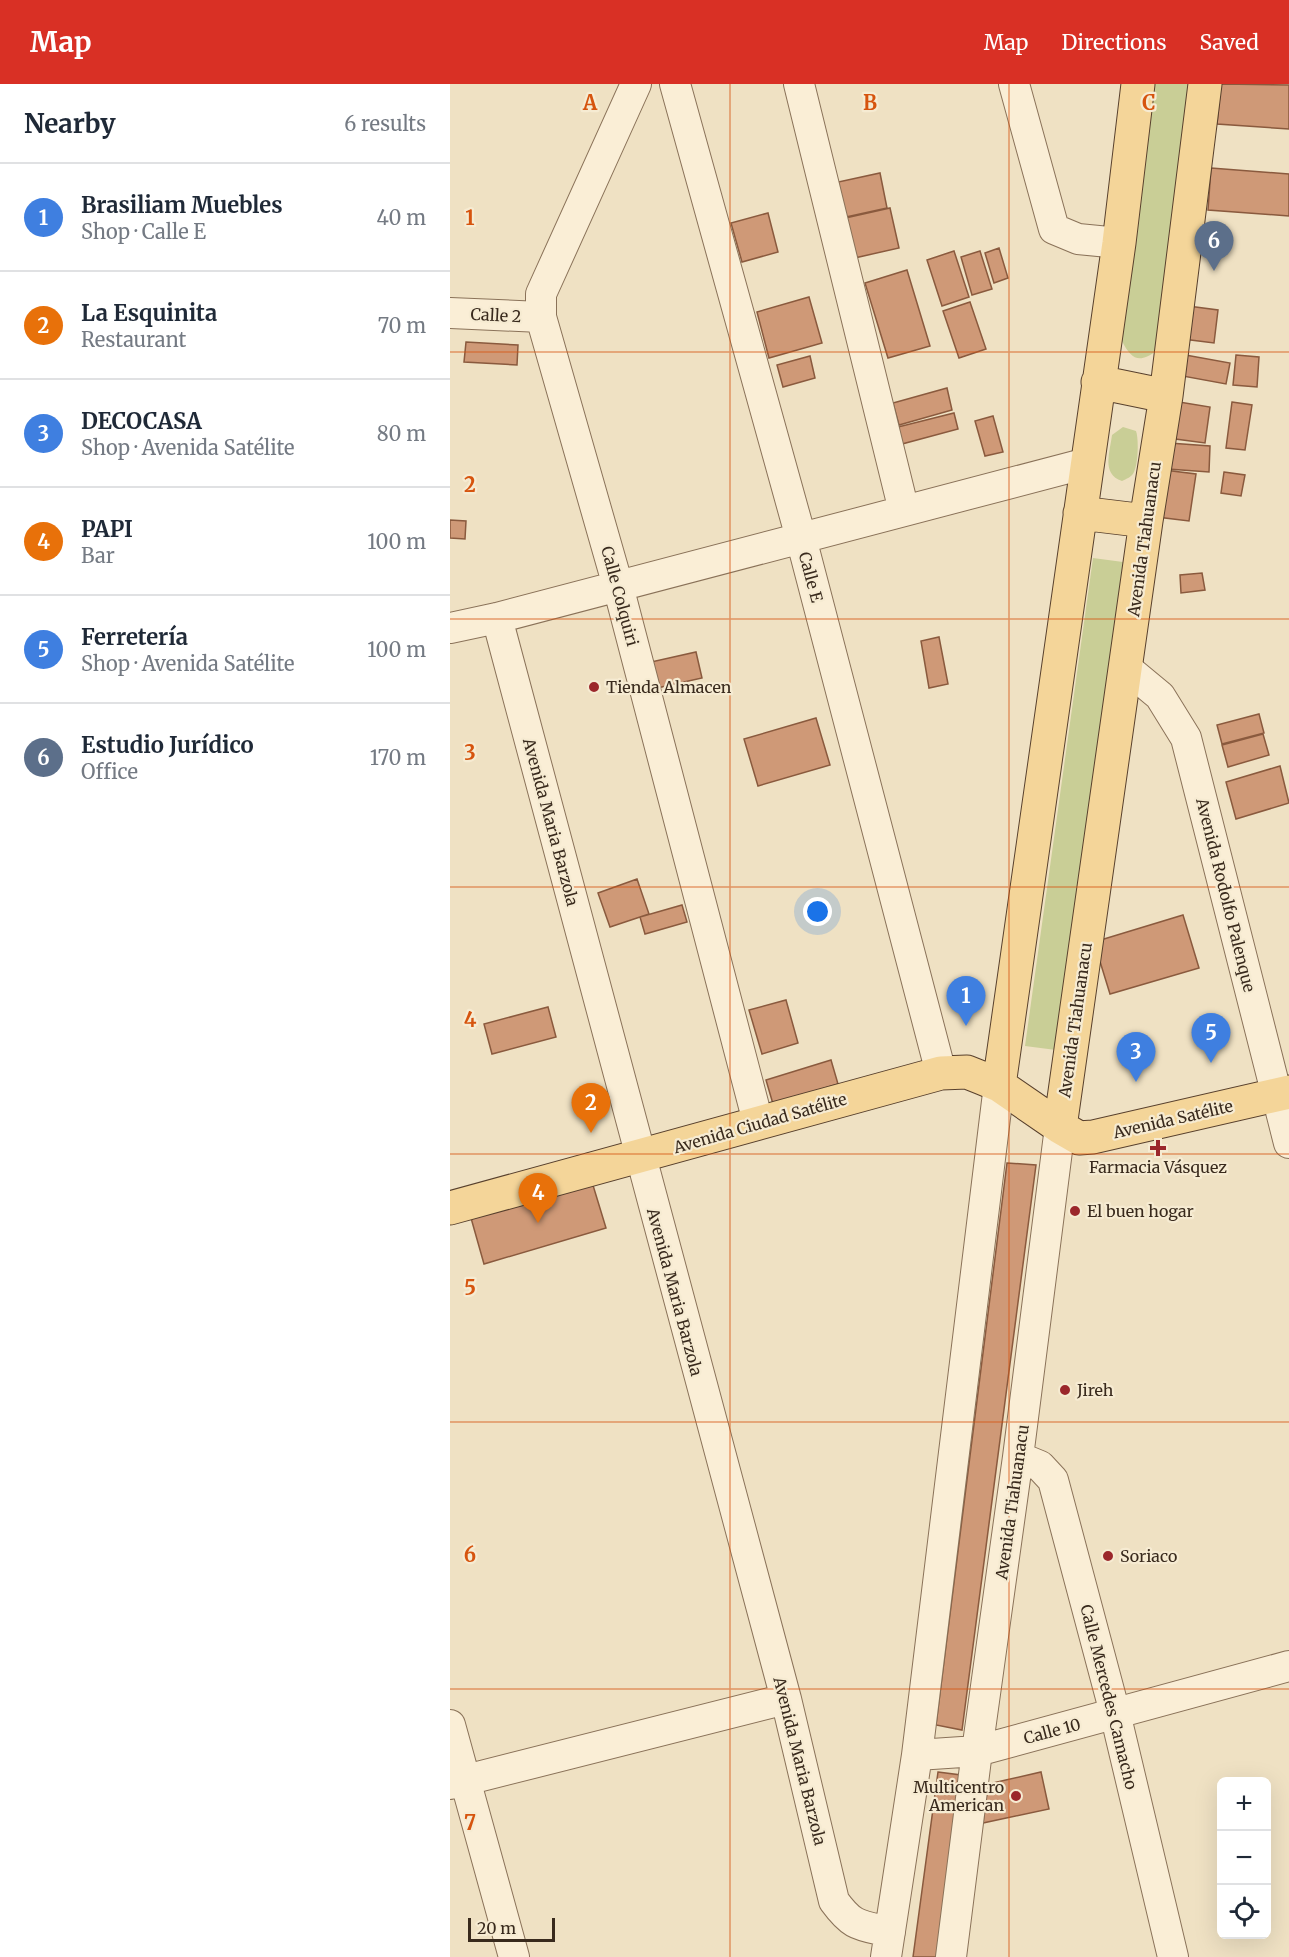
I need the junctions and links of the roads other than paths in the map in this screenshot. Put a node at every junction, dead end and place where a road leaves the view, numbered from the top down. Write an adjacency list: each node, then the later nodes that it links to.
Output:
1 (636, 84): 9 (street, Calle Colquiri)
2 (675, 84): 16 (street, Calle E)
3 (799, 84): 13 (street)
4 (1014, 84): 7 (street)
5 (1138, 84): 7 (main road)
6 (1205, 84): 11 (main road, Avenida Tiahuanacu)
7 (1119, 243): 10 (main road)
8 (450, 313): 9 (street, Calle 2)
9 (541, 317): 17 (street, Calle Colquiri)
10 (1098, 382): 11 (main road); 12 (main road)
11 (1166, 396): 15 (main road, Avenida Tiahuanacu)
12 (1087, 463): 13 (street); 14 (main road)
13 (904, 511): 16 (street)
14 (1080, 513): 15 (main road); 22 (main road)
15 (1146, 521): 20 (main road, Avenida Tiahuanacu)
16 (801, 538): 17 (street); 21 (street, Calle E)
17 (618, 586): 18 (street); 24 (street, Calle Colquiri)
18 (496, 618): 19 (street); 27 (street, Avenida Maria Barzola)
19 (450, 628)
20 (1125, 667): 23 (street, Avenida Rodolfo Palenque); 25 (main road, Avenida Tiahuanacu)
21 (941, 1073): 22 (main road, Avenida Ciudad Satélite); 24 (main road, Avenida Ciudad Satélite)
22 (999, 1085): 25 (main road, Avenida Ciudad Satélite); 35 (street)
23 (1282, 1093): 25 (main road, Avenida Satélite); 26 (street, Avenida Rodolfo Palenque)
24 (758, 1122): 27 (main road, Avenida Ciudad Satélite)
25 (1060, 1127): 29 (street, Avenida Tiahuanacu)
26 (1289, 1143)
27 (639, 1157): 28 (main road, Avenida Ciudad Satélite); 31 (street, Avenida Maria Barzola)
28 (450, 1208)
29 (1018, 1457): 32 (street, Calle Mercedes Camacho); 34 (street, Avenida Tiahuanacu)
30 (1289, 1666): 32 (street, Calle 10)
31 (786, 1700): 36 (street); 37 (street, Avenida Maria Barzola)
32 (1115, 1713): 34 (street, Calle 10); 40 (street, Calle Mercedes Camacho)
33 (450, 1725): 36 (street)
34 (977, 1751): 35 (street, Calle 10); 39 (street, Avenida Tiahuanacu)
35 (917, 1755): 37 (street)
36 (457, 1782): 38 (street)
37 (888, 1944)
38 (514, 1957)
39 (951, 1957)
40 (1173, 1957)

